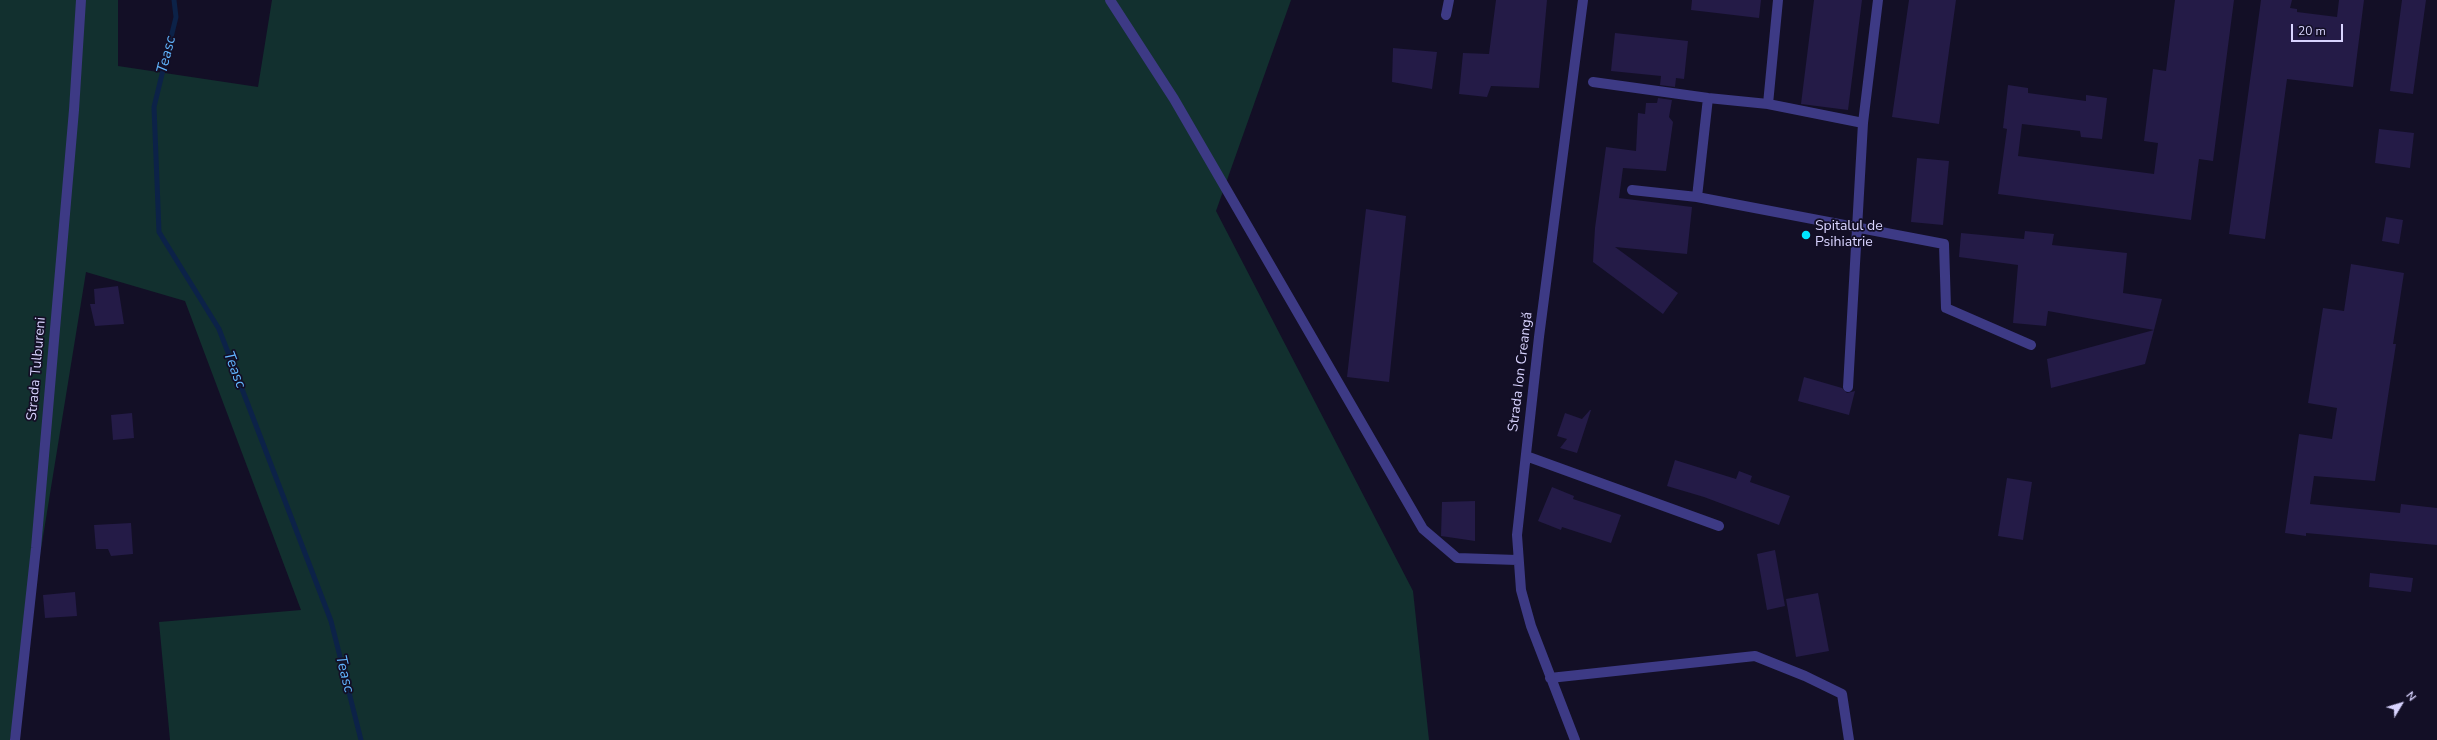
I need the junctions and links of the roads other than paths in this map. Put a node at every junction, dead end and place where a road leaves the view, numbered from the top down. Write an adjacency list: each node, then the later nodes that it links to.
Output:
1 (81, 0): 21 (street, Strada Tulbureni)
2 (1110, 0): 19 (street)
3 (1449, 0): 7 (street)
4 (1583, 0): 17 (street, Strada Ion Creangă)
5 (1778, 0): 10 (street)
6 (1878, 0): 11 (street)
7 (1446, 15)
8 (1593, 82): 9 (street)
9 (1708, 98): 10 (street); 13 (street)
10 (1768, 104): 11 (street)
11 (1863, 123): 14 (street)
12 (1632, 190): 13 (street)
13 (1697, 197): 14 (street)
14 (1858, 226): 15 (street); 16 (street)
15 (2031, 345)
16 (1848, 387)
17 (1526, 456): 18 (street); 19 (street, Strada Ion Creangă)
18 (1719, 526)
19 (1517, 560): 20 (street, Strada Ion Creangă)
20 (1550, 678): 22 (street, Strada Ion Creangă); 23 (street)
21 (15, 740)
22 (1575, 740)
23 (1849, 740)

